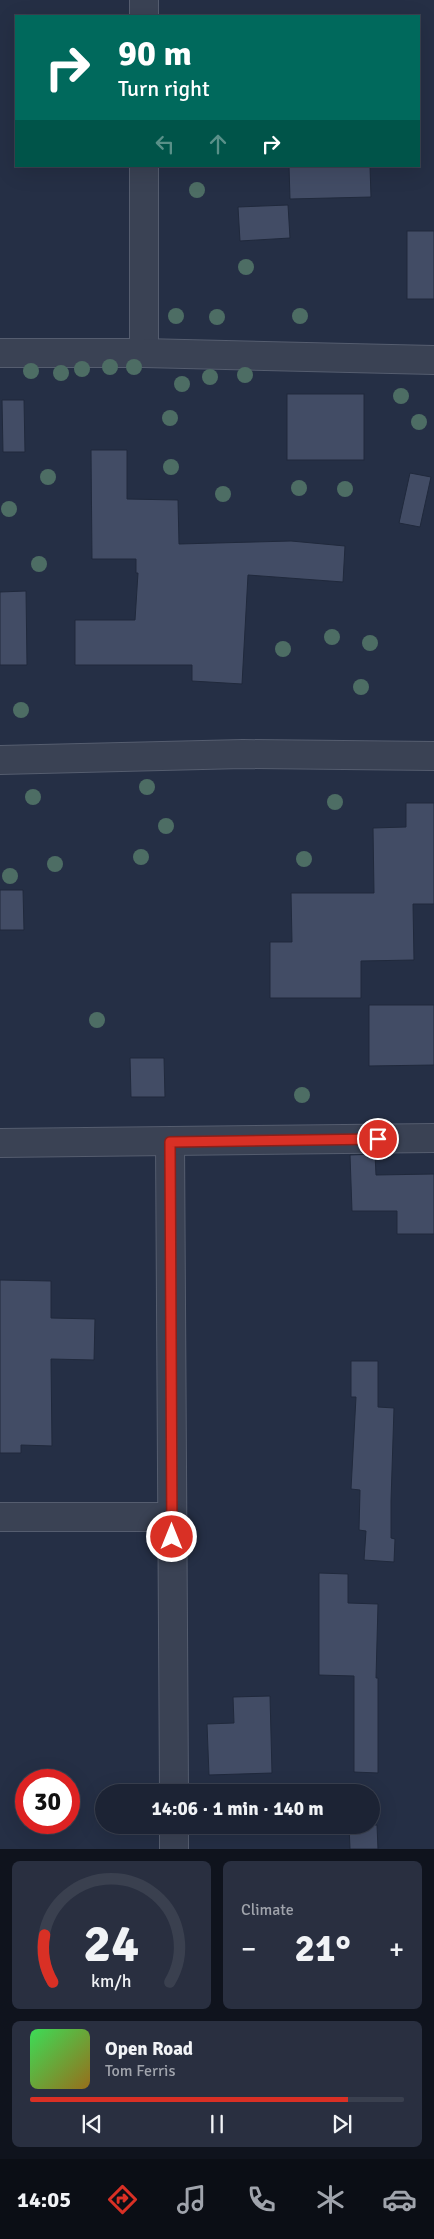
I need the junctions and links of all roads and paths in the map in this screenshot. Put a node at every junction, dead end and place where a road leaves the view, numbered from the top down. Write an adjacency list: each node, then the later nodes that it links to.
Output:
1 (144, 0): 2 (street)
2 (144, 15)
3 (144, 167): 4 (street)
4 (144, 352): 5 (street); 6 (street)
5 (0, 353)
6 (434, 360)
7 (434, 756): 8 (street)
8 (0, 760)
9 (434, 1138): 11 (street)
10 (0, 1142): 11 (street)
11 (170, 1142): 13 (street)
12 (0, 1517): 13 (street)
13 (172, 1517): 14 (street)
14 (174, 1784)
15 (174, 1834): 16 (street)
16 (174, 1849)

